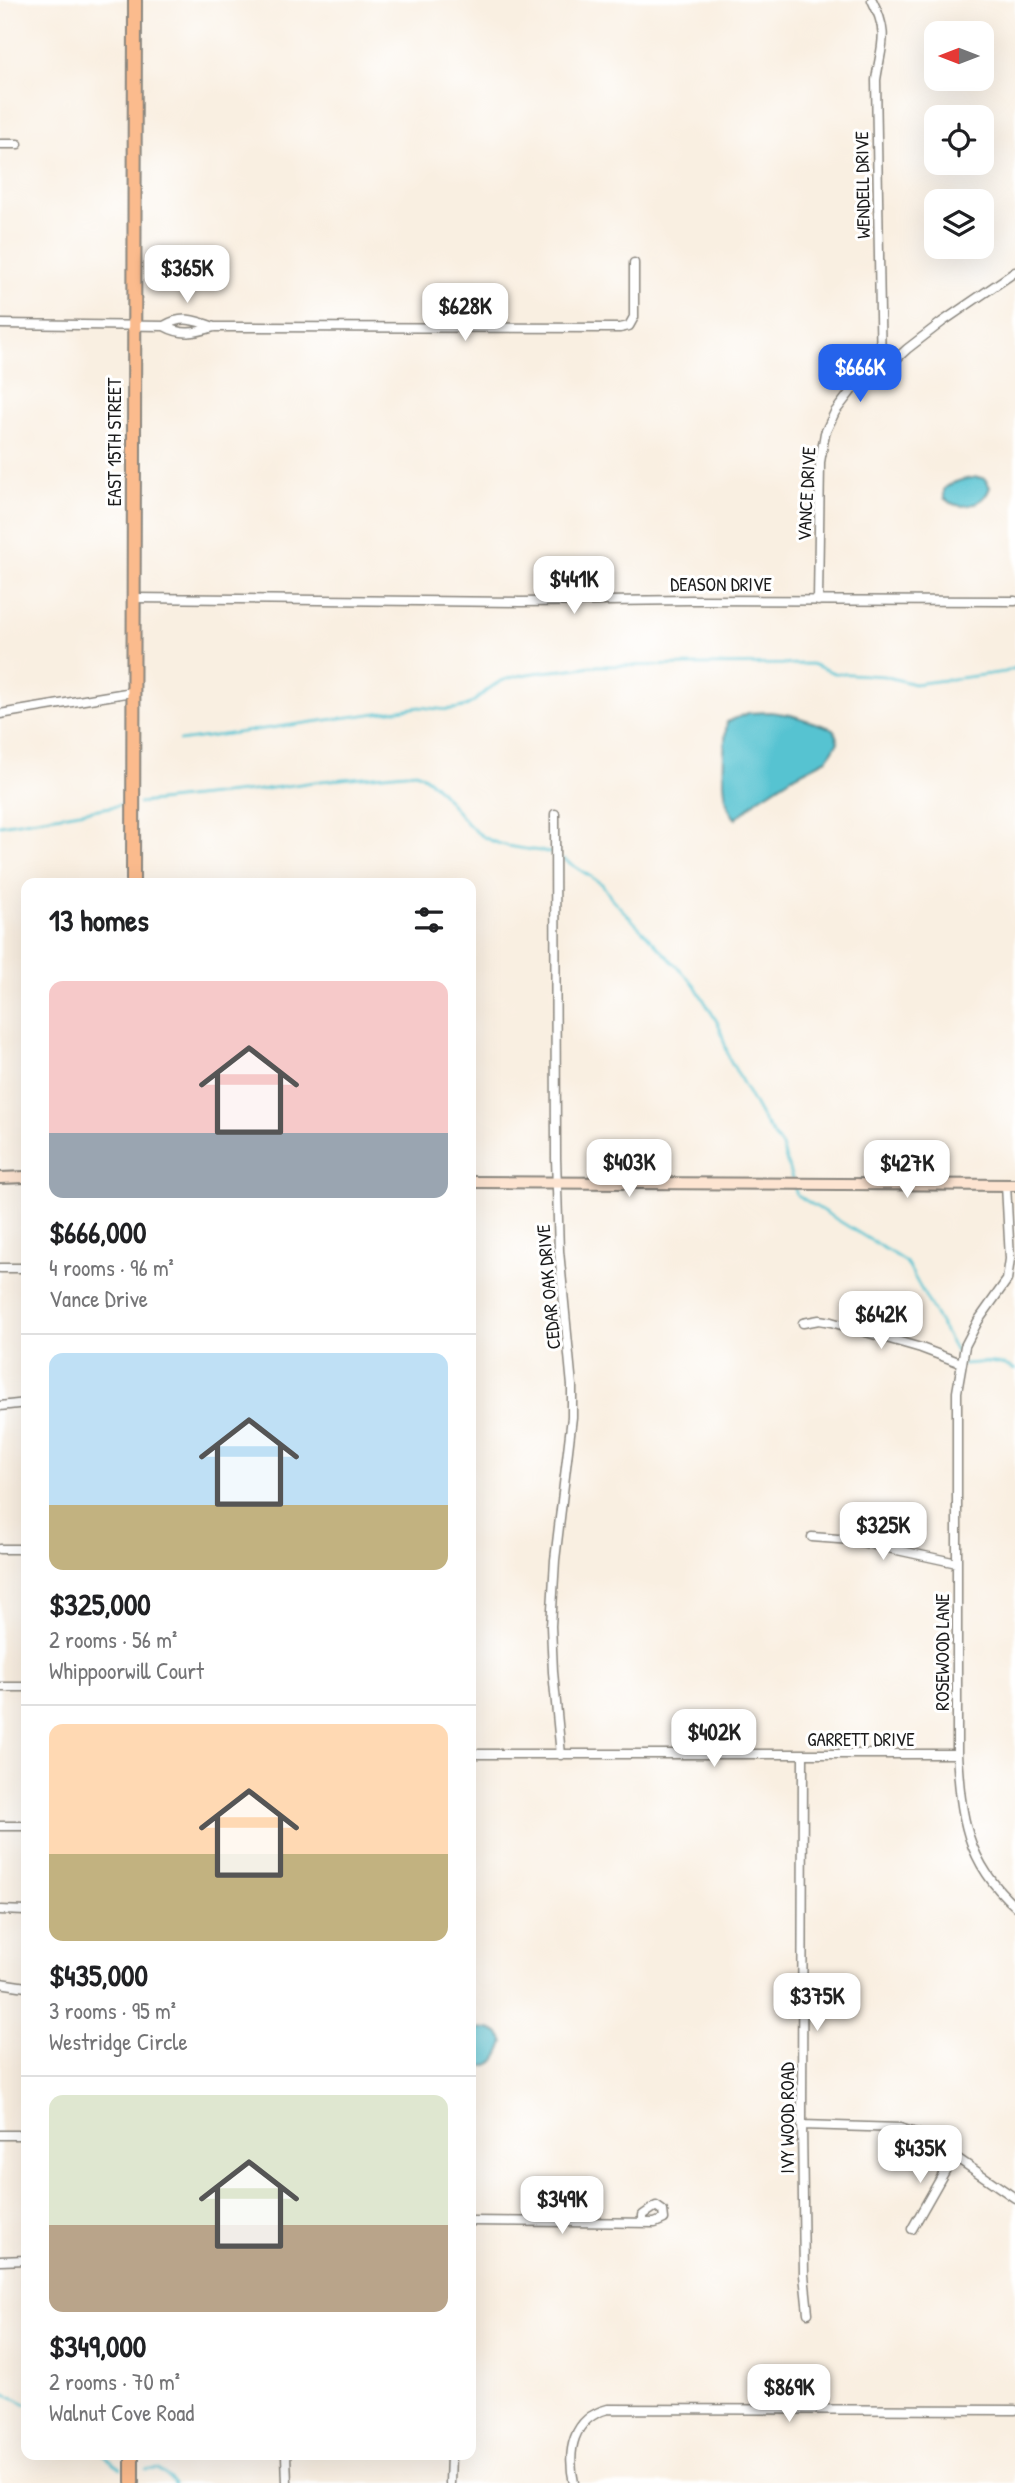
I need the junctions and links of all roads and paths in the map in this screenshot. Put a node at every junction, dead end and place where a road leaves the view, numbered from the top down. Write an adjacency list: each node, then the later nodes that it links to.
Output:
1 (135, 0): 8 (main road, EAST 15TH STREET)
2 (872, 0): 11 (street, WENDELL DRIVE)
3 (0, 144): 4 (street)
4 (18, 144)
5 (634, 264): 10 (street)
6 (1015, 272): 11 (street, VANCE DRIVE)
7 (0, 324): 8 (street)
8 (134, 325): 9 (street); 12 (main road, EAST 15TH STREET)
9 (164, 326): 10 (street); 10 (street)
10 (214, 327)
11 (881, 373): 13 (street, VANCE DRIVE)
12 (133, 598): 13 (street, DEASON DRIVE); 15 (main road, EAST 15TH STREET)
13 (818, 601): 14 (street, DEASON DRIVE)
14 (1015, 601)
15 (132, 692): 16 (street); 18 (main road, EAST 15TH STREET)
16 (0, 713)
17 (555, 814): 22 (street, CEDAR OAK DRIVE)
18 (134, 878)
19 (0, 1178): 20 (main road)
20 (21, 1178)
21 (476, 1181): 22 (main road)
22 (557, 1183): 23 (main road); 40 (street, CEDAR OAK DRIVE)
23 (1010, 1185): 26 (street, ROSEWOOD LANE)
24 (0, 1268): 25 (street)
25 (21, 1268)
26 (1011, 1282): 28 (street, ROSEWOOD LANE)
27 (803, 1323): 28 (street)
28 (962, 1360): 34 (street, ROSEWOOD LANE)
29 (21, 1404): 30 (street)
30 (0, 1406)
31 (812, 1537): 34 (street)
32 (0, 1549): 33 (street)
33 (21, 1549)
34 (957, 1563): 39 (street, ROSEWOOD LANE)
35 (21, 1686): 36 (street)
36 (0, 1687)
37 (476, 1754): 40 (street, GARRETT DRIVE)
38 (803, 1754): 39 (street, GARRETT DRIVE); 40 (street, GARRETT DRIVE); 48 (street, IVY WOOD ROAD)
39 (957, 1754): 43 (street, ROSEWOOD LANE)
40 (561, 1755)
41 (0, 1826): 42 (street)
42 (21, 1826)
43 (1015, 1906)
44 (0, 1910): 45 (street)
45 (21, 1911)
46 (0, 1983): 47 (street)
47 (21, 1986)
48 (802, 2124): 51 (street); 58 (street, IVY WOOD ROAD)
49 (0, 2135): 50 (street)
50 (21, 2135)
51 (954, 2155): 52 (street); 55 (street)
52 (1015, 2197)
53 (476, 2221): 54 (street)
54 (643, 2223): 54 (street)
55 (912, 2229)
56 (21, 2260): 57 (street)
57 (0, 2261)
58 (808, 2314)
59 (1015, 2410): 66 (street)
60 (132, 2460): 63 (main road)
61 (286, 2460): 64 (street)
62 (450, 2460): 65 (street)
63 (132, 2483)
64 (287, 2483)
65 (450, 2483)
66 (574, 2483)

